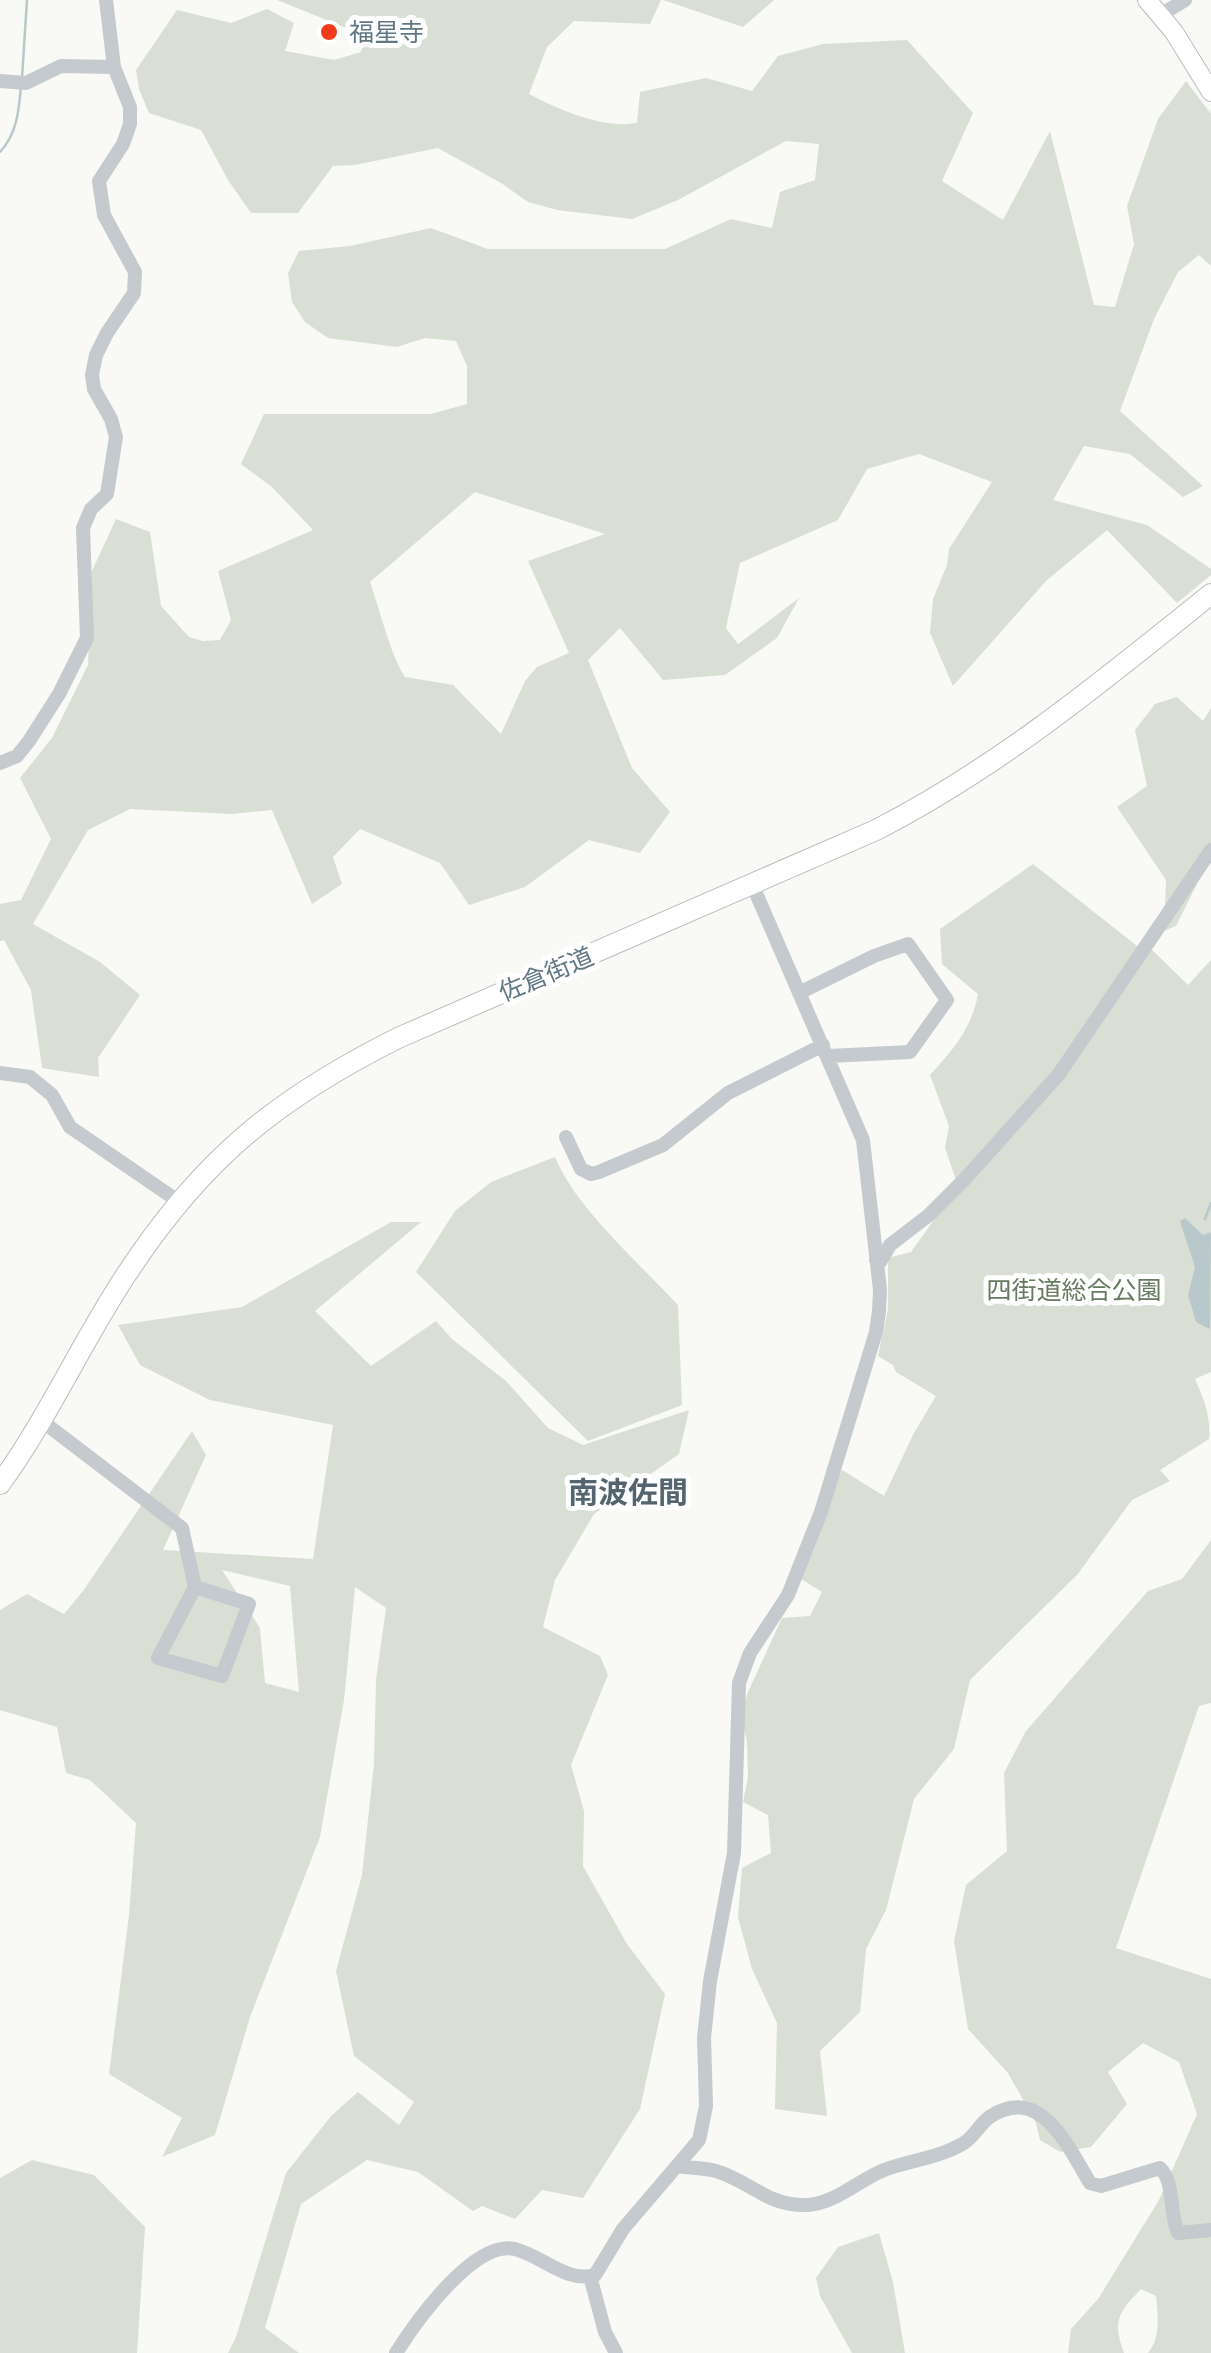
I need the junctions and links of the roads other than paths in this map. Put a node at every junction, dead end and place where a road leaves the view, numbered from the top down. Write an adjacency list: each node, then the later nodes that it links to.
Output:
1 (106, 0): 4 (street)
2 (1185, 0): 3 (street)
3 (1154, 7): 6 (main road)
4 (114, 67): 5 (street); 8 (street)
5 (0, 81)
6 (1211, 92)
7 (1211, 594): 10 (highway, 佐倉街道)
8 (0, 763)
9 (1211, 850): 16 (street)
10 (752, 884): 11 (street); 15 (highway, 佐倉街道)
11 (799, 993): 12 (street); 12 (street)
12 (826, 1050): 14 (street); 16 (street)
13 (0, 1073): 15 (street)
14 (566, 1137)
15 (178, 1201): 17 (highway, 佐倉街道)
16 (876, 1260): 20 (street)
17 (42, 1420): 18 (highway, 佐倉街道); 19 (street)
18 (0, 1484)
19 (195, 1588): 19 (street)
20 (678, 2166): 21 (street); 22 (street)
21 (1211, 2230)
22 (590, 2276): 23 (street); 24 (street)
23 (396, 2353)
24 (616, 2353)

